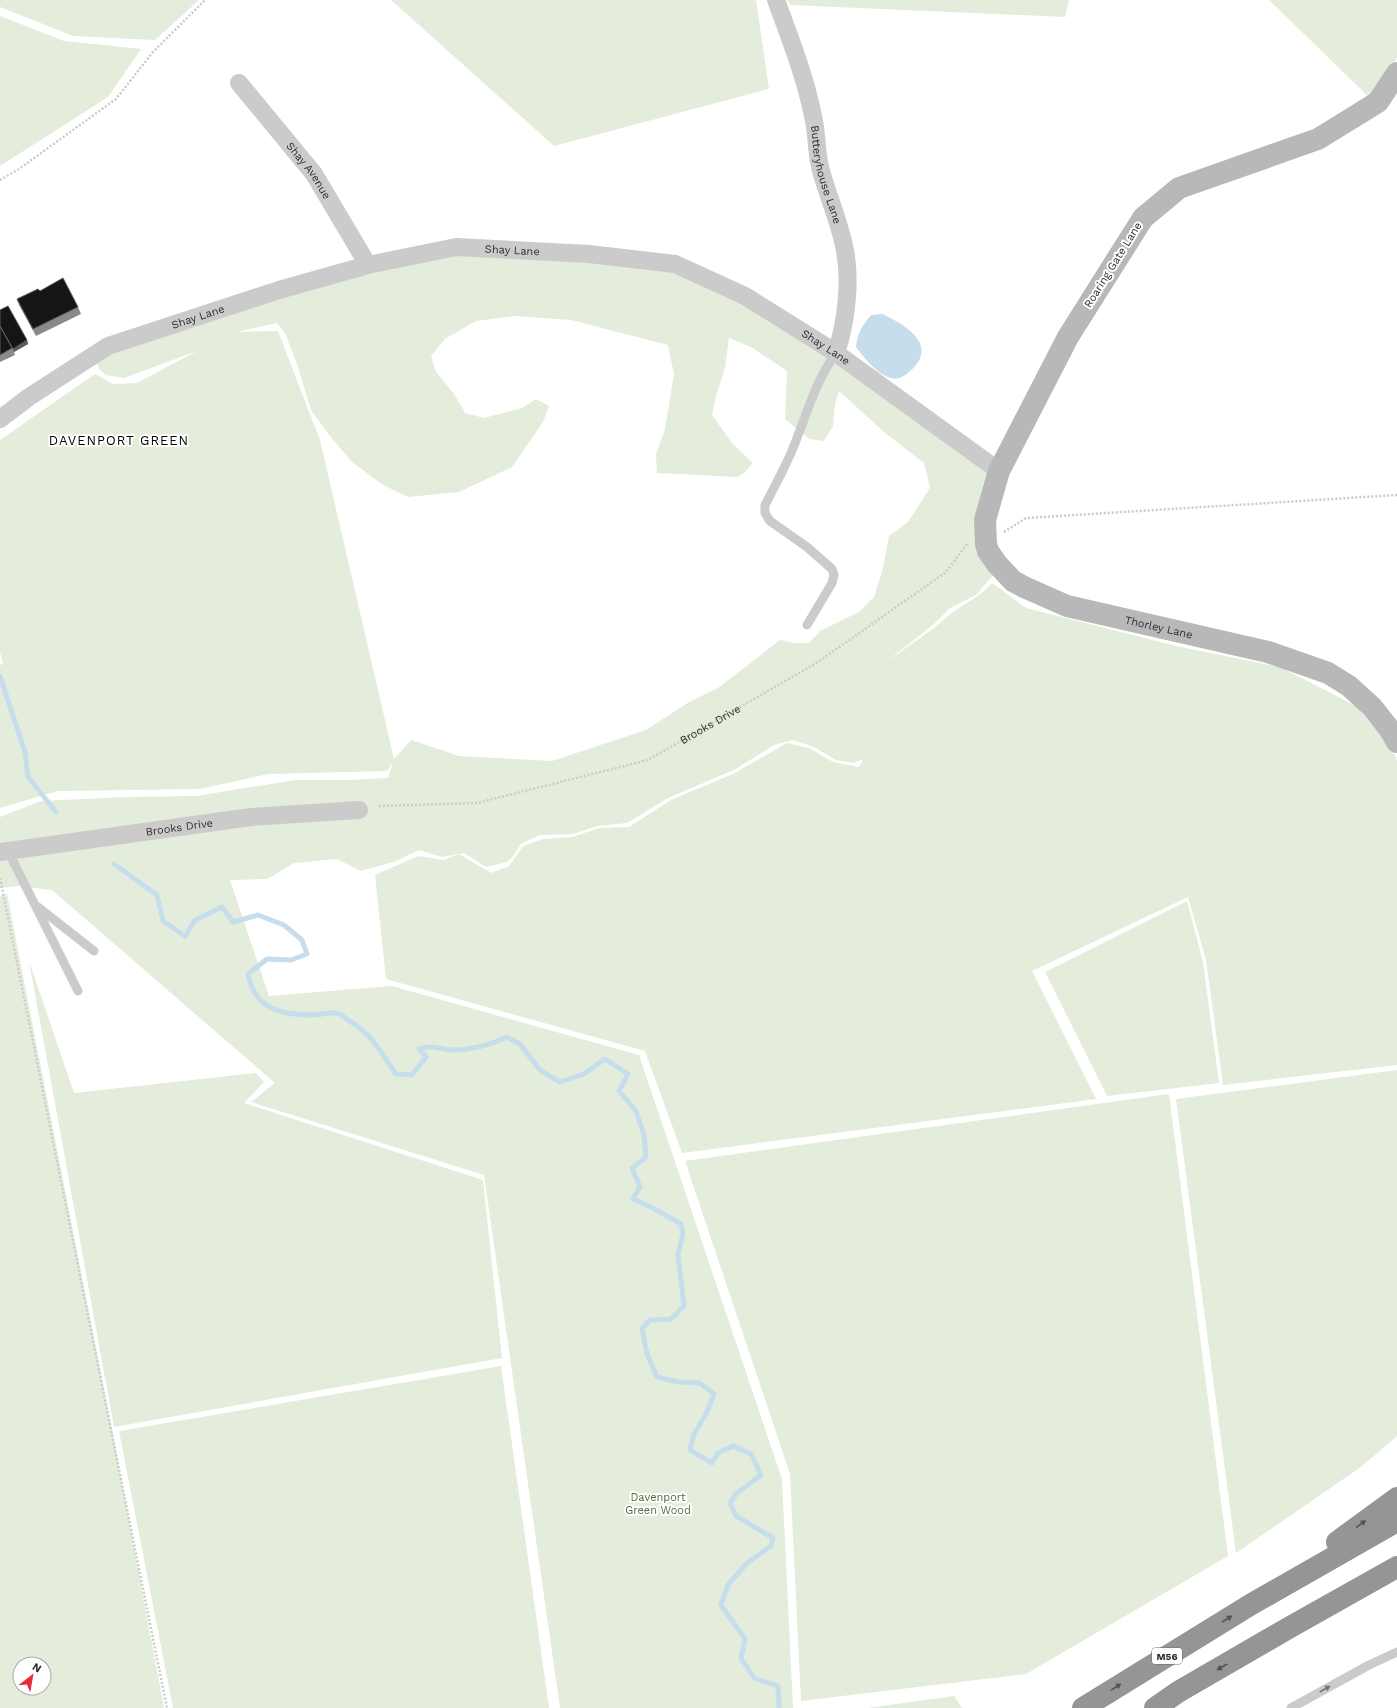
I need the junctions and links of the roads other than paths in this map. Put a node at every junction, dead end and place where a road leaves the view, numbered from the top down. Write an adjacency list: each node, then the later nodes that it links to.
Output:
1 (776, 0): 5 (street, Butteryhouse Lane)
2 (1397, 74): 7 (street, Roaring Gate Lane)
3 (239, 83): 4 (street, Shay Avenue)
4 (368, 265): 5 (street, Shay Lane); 6 (street, Shay Lane)
5 (836, 353): 7 (street, Shay Lane); 8 (lane)
6 (0, 419)
7 (999, 471): 9 (street, Thorley Lane)
8 (807, 625)
9 (1397, 742)
10 (359, 810): 11 (street, Brooks Drive)
11 (4, 852): 12 (lane)
12 (35, 905): 13 (lane); 14 (lane)
13 (94, 951)
14 (78, 991)
15 (1397, 1498): 19 (highway, M56, one-way to 15)
16 (1397, 1521): 19 (highway, M56)
17 (1397, 1567): 20 (highway)
18 (1397, 1584): 20 (highway)
19 (1250, 1604): 22 (highway, M56, one-way to 19)
20 (1292, 1626): 23 (highway, one-way to 23)
21 (1397, 1652): 24 (lane, one-way to 21)
22 (1083, 1708)
23 (1155, 1708)
24 (1291, 1708)

